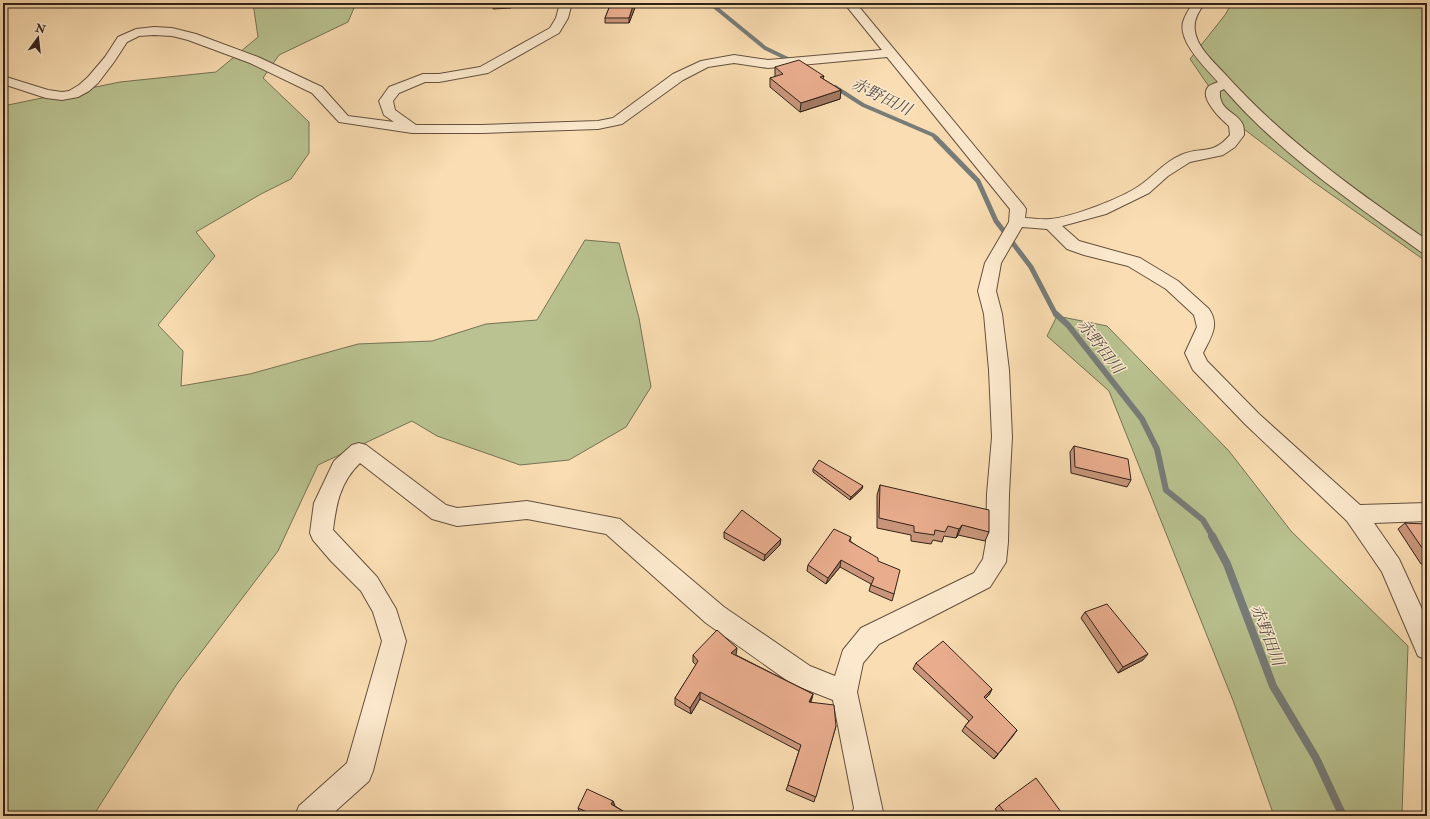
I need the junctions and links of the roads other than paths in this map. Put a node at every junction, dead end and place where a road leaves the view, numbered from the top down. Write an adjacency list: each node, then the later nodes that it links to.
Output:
1 (566, 3): 7 (street)
2 (857, 3): 4 (street)
3 (1199, 3): 6 (street)
4 (889, 53): 7 (street); 8 (street)
5 (3, 80): 7 (street)
6 (1225, 84): 9 (street); 10 (street)
7 (412, 129)
8 (1017, 222): 9 (street); 14 (street)
9 (1051, 224): 12 (street)
10 (1427, 248)
11 (1427, 512): 12 (street)
12 (1356, 514): 13 (street)
13 (1427, 648)
14 (844, 692): 15 (street); 16 (street)
15 (871, 815)
16 (309, 816)

